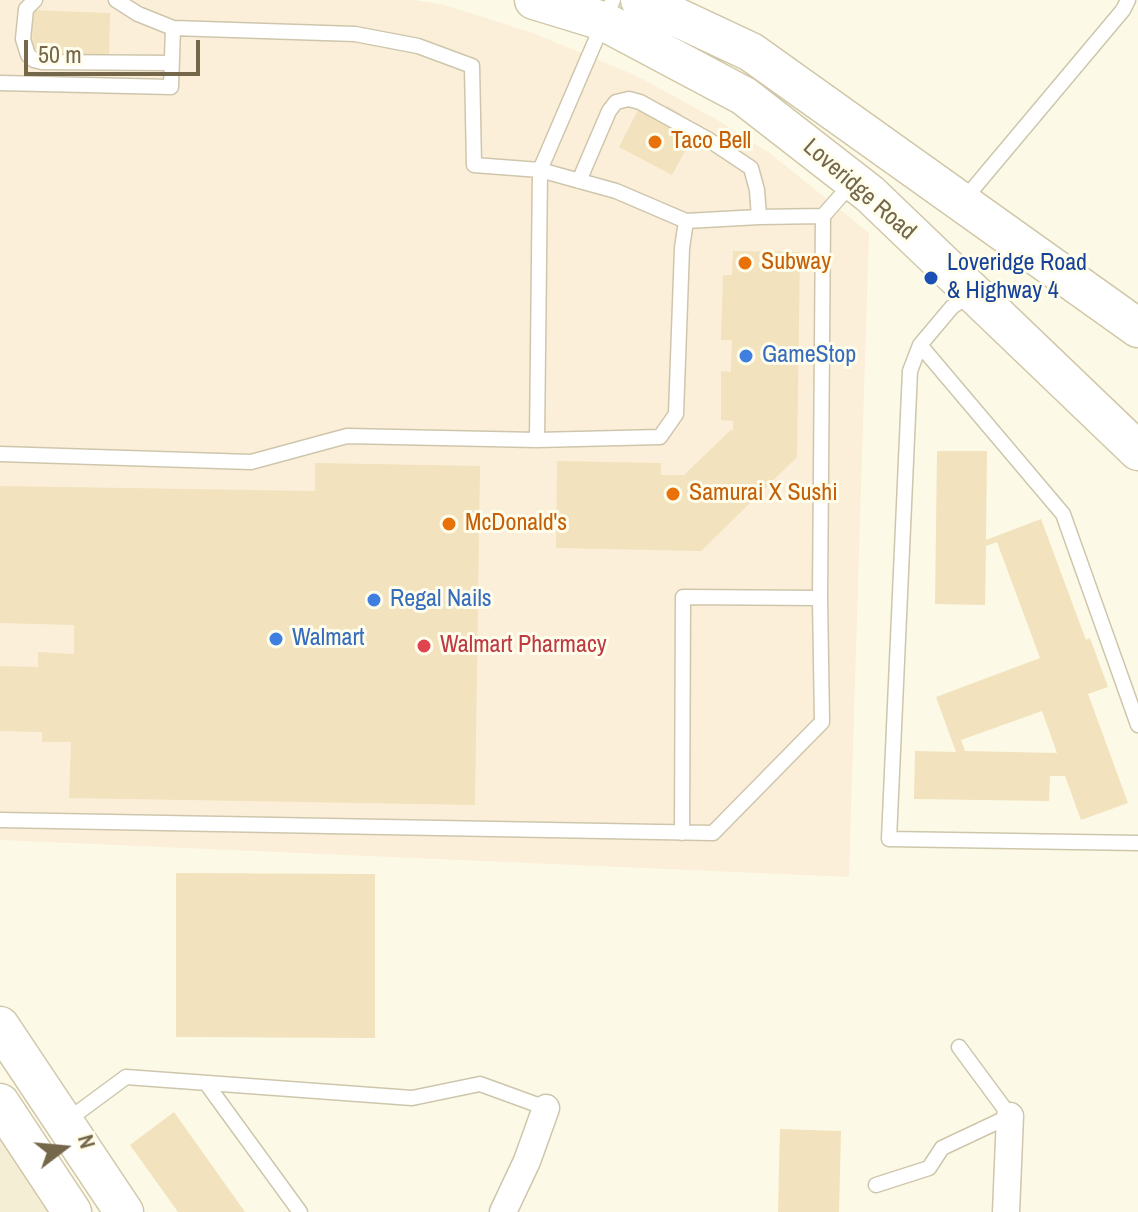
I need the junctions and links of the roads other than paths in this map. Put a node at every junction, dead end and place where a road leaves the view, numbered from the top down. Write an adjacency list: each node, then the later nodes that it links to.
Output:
1 (35, 0): 8 (lane)
2 (116, 0): 7 (lane)
3 (534, 0): 6 (main road, Loveridge Road)
4 (640, 0): 13 (main road, Loveridge Road)
5 (1128, 0): 13 (lane)
6 (608, 10): 10 (lane); 12 (main road, Loveridge Road)
7 (173, 28): 8 (lane); 10 (lane)
8 (171, 63): 9 (lane)
9 (0, 83)
10 (540, 170): 11 (lane); 20 (lane)
11 (579, 181): 15 (lane); 16 (lane)
12 (854, 181): 14 (lane); 17 (main road, Loveridge Road)
13 (961, 202): 18 (main road, Loveridge Road)
14 (823, 216): 15 (lane); 23 (lane)
15 (759, 217): 16 (lane)
16 (686, 221): 20 (lane)
17 (973, 293): 19 (lane); 21 (main road, Loveridge Road)
18 (1138, 328)
19 (920, 345): 24 (lane); 27 (lane)
20 (537, 440): 22 (lane)
21 (1138, 451)
22 (0, 454)
23 (820, 598): 26 (lane); 26 (lane)
24 (1138, 725)
25 (0, 820): 26 (lane)
26 (682, 833)
27 (1138, 843)
28 (0, 1026): 34 (main road)
29 (959, 1047): 33 (lane)
30 (206, 1083): 32 (lane); 34 (lane); 38 (lane)
31 (0, 1103): 36 (main road)
32 (546, 1108): 39 (street)
33 (1010, 1116): 35 (lane); 40 (street)
34 (65, 1122): 37 (main road)
35 (876, 1185)
36 (72, 1212)
37 (124, 1212)
38 (300, 1212)
39 (503, 1212)
40 (1006, 1212)

